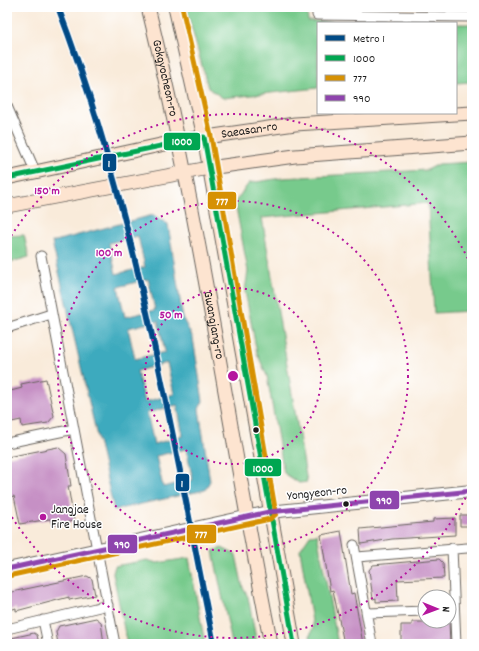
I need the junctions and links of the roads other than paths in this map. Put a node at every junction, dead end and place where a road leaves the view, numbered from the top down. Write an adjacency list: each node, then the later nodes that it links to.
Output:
1 (148, 7): 10 (main road, Gokgyocheon-ro)
2 (175, 7): 9 (main road, Gokgyocheon-ro)
3 (317, 7): 4 (street)
4 (472, 17)
5 (7, 106): 13 (street)
6 (472, 113): 8 (main road, Saeasan-ro)
7 (456, 114): 9 (main road, Saeasan-ro)
8 (457, 114)
9 (204, 137): 10 (main road, Saeasan-ro); 12 (main road, Gokgyocheon-ro)
10 (179, 141): 13 (main road, Saeasan-ro); 14 (main road, Gokgyocheon-ro)
11 (472, 144): 12 (main road)
12 (209, 168): 14 (main road); 23 (main road, Gwangjang-ro)
13 (36, 171): 15 (main road, Saeasan-ro)
14 (186, 173): 16 (main road); 24 (main road, Gwangjang-ro)
15 (7, 178)
16 (7, 206)
17 (41, 256): 18 (street)
18 (51, 314): 19 (street); 20 (street)
19 (7, 328)
20 (74, 429): 21 (street); 28 (street)
21 (7, 443)
22 (472, 491): 23 (street, Yongyeon-ro)
23 (269, 512): 24 (street, Yongyeon-ro); 41 (main road, Gwangjang-ro)
24 (246, 517): 28 (street, Yongyeon-ro); 40 (main road, Gwangjang-ro)
25 (354, 544): 29 (street)
26 (452, 548): 27 (street); 29 (street); 31 (street)
27 (467, 548)
28 (96, 550): 30 (street, Yongyeon-ro); 32 (street)
29 (357, 557): 34 (street)
30 (7, 569)
31 (452, 589)
32 (108, 605): 35 (street); 39 (street)
33 (417, 611): 34 (street)
34 (368, 613): 42 (street)
35 (43, 620): 36 (street); 38 (street)
36 (7, 629)
37 (454, 629): 43 (street)
38 (48, 644)
39 (115, 644)
40 (271, 644)
41 (294, 644)
42 (372, 644)
43 (456, 644)

